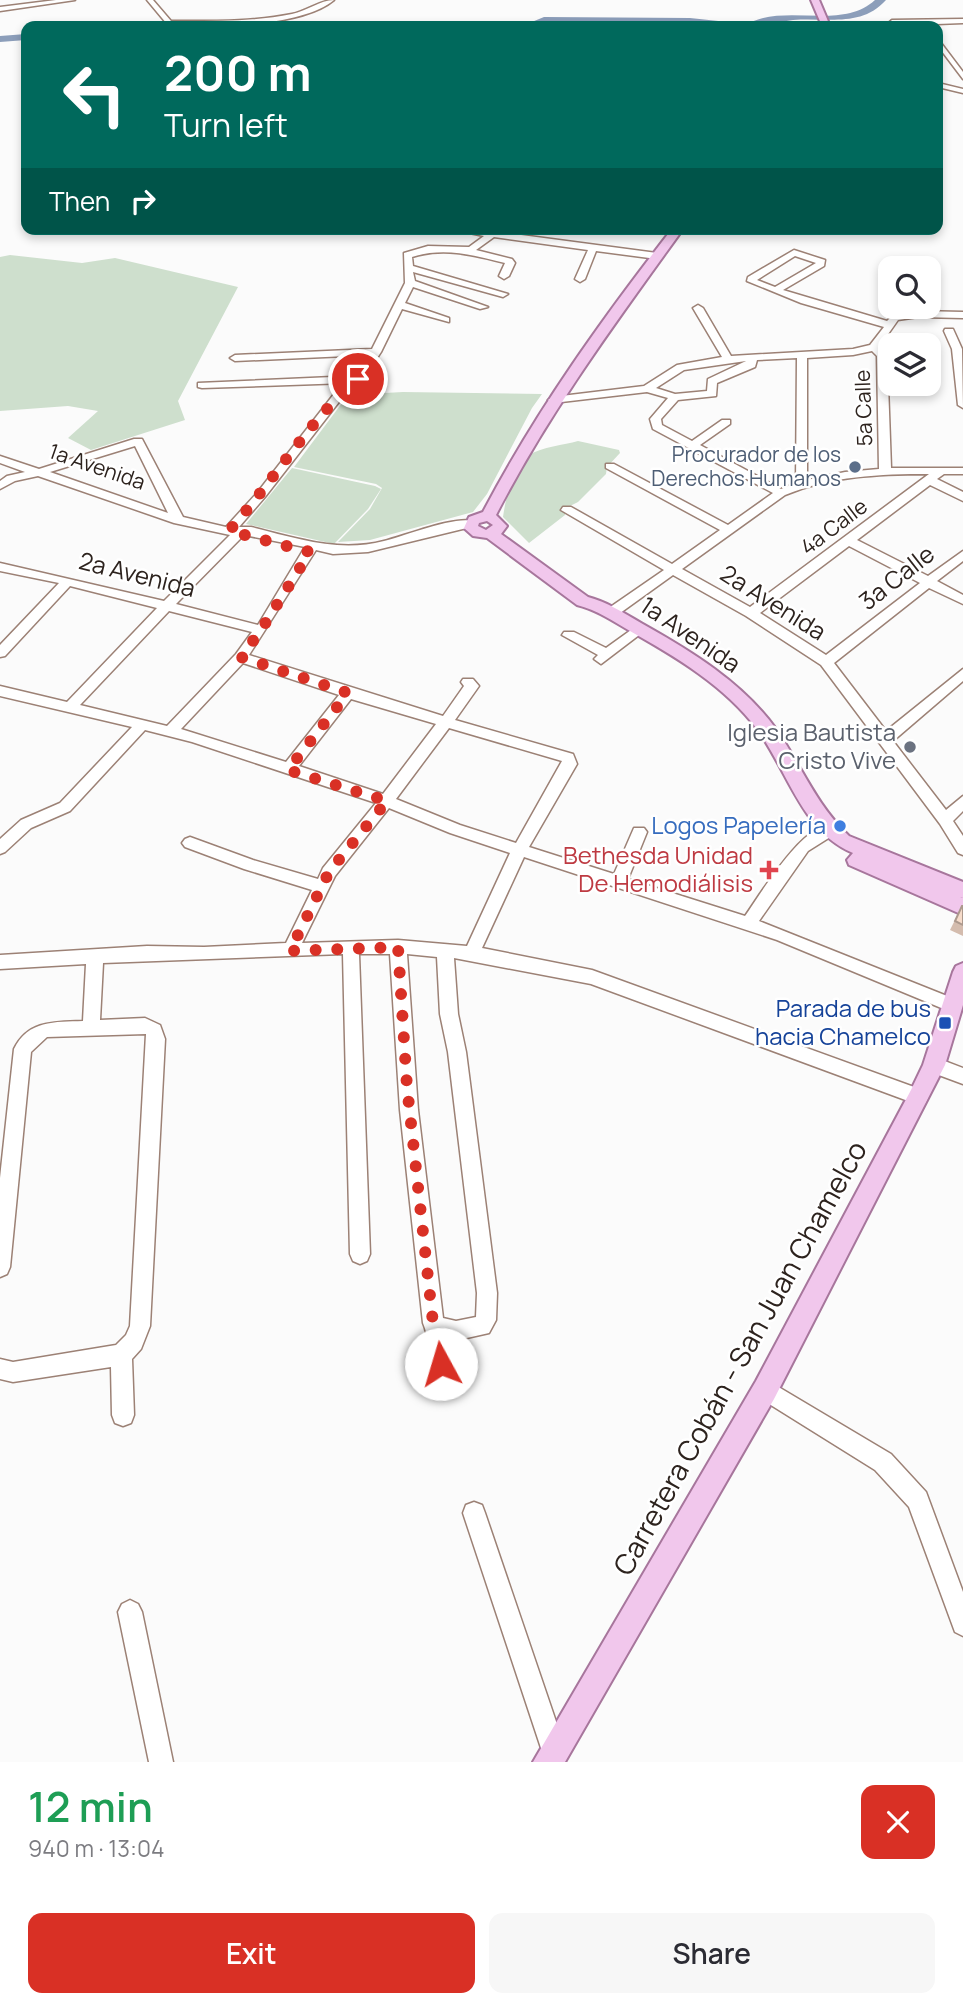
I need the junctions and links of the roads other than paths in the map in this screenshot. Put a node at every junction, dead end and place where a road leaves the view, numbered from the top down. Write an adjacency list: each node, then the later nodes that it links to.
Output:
1 (72, 0): 5 (street)
2 (150, 0): 8 (street)
3 (331, 0): 9 (street)
4 (815, 0): 10 (main road)
5 (0, 9)
6 (919, 14): 11 (street)
7 (951, 14): 12 (street)
8 (167, 21)
9 (234, 21)
10 (823, 21)
11 (924, 21)
12 (960, 22): 13 (street)
13 (963, 30)
14 (943, 48): 15 (street)
15 (963, 77)
16 (943, 86): 17 (street)
17 (963, 91)
18 (491, 235): 20 (street); 21 (street)
19 (673, 235): 22 (main road)
20 (593, 248): 22 (street); 25 (street)
21 (467, 251): 23 (street); 24 (street)
22 (657, 256): 46 (main road)
23 (410, 268): 26 (street); 28 (street)
24 (504, 276)
25 (580, 279)
26 (410, 283): 29 (street); 30 (street)
27 (776, 290): 27 (street); 34 (street)
28 (503, 294)
29 (400, 305): 33 (street); 37 (street)
30 (483, 307)
31 (698, 308): 41 (street)
32 (963, 316): 34 (street)
33 (446, 320)
34 (889, 325): 36 (street)
35 (948, 331): 47 (street)
36 (874, 346): 38 (street); 55 (street, 5a Calle)
37 (376, 352): 39 (street); 42 (street)
38 (802, 354): 40 (street); 58 (street)
39 (235, 358)
40 (752, 358): 41 (street); 45 (street)
41 (728, 359): 44 (street)
42 (358, 379): 43 (street); 67 (street)
43 (202, 385)
44 (647, 389): 45 (street); 46 (street)
45 (675, 397): 49 (street)
46 (553, 401): 64 (main road)
47 (963, 405)
48 (726, 422): 49 (street)
49 (693, 445): 60 (street)
50 (0, 459): 54 (street, 1a Avenida)
51 (610, 466): 66 (street)
52 (941, 471): 53 (street); 55 (street); 57 (street, 4a Calle)
53 (963, 471)
54 (40, 472): 56 (street); 63 (street, 1a Avenida); 63 (street)
55 (885, 472): 58 (street)
56 (5, 478): 59 (street)
57 (929, 480): 61 (street); 68 (street, 4a Calle)
58 (801, 482): 60 (street)
59 (0, 486)
60 (781, 493): 66 (street)
61 (963, 497)
62 (567, 510): 72 (street, 2a Avenida)
63 (178, 520): 67 (street, 1a Avenida)
64 (493, 525): 65 (main road); 76 (main road, 1a Avenida)
65 (472, 527): 69 (street, 1a Avenida)
66 (730, 531): 72 (street)
67 (235, 532): 69 (street, 1a Avenida); 77 (street)
68 (848, 540): 74 (street); 79 (street, 4a Calle)
69 (312, 548): 81 (street)
70 (963, 555): 74 (street, 3a Calle)
71 (0, 567): 73 (street, 2a Avenida)
72 (674, 570): 78 (street); 79 (street, 2a Avenida)
73 (68, 581): 77 (street, 2a Avenida); 83 (street)
74 (929, 582): 75 (street); 85 (street, 3a Calle)
75 (963, 600)
76 (596, 604): 78 (main road, 1a Avenida)
77 (167, 607): 81 (street, 2a Avenida); 90 (street)
78 (611, 613): 80 (main road, 1a Avenida)
79 (751, 613): 85 (street, 2a Avenida)
80 (638, 629): 82 (street); 100 (main road, 1a Avenida)
81 (261, 630): 84 (street)
82 (569, 635)
83 (0, 653)
84 (241, 657): 89 (street); 93 (street)
85 (826, 662): 94 (street, 2a Avenida)
86 (963, 674): 94 (street)
87 (468, 682): 91 (street)
88 (0, 691): 90 (street)
89 (348, 693): 91 (street); 95 (street)
90 (70, 708): 92 (street)
91 (446, 723): 96 (street); 103 (street)
92 (143, 724): 93 (street); 102 (street)
93 (171, 730): 95 (street)
94 (885, 740): 98 (street, 2a Avenida)
95 (288, 770): 96 (street)
96 (387, 801): 103 (street); 106 (street)
97 (963, 802): 98 (street)
98 (945, 820): 104 (street, 2a Avenida)
99 (639, 832): 105 (street)
100 (824, 833): 107 (main road); 108 (main road, 1a Avenida); 109 (street)
101 (190, 843): 106 (street)
102 (0, 848)
103 (520, 849): 105 (street); 114 (street)
104 (963, 849)
105 (619, 881): 109 (street)
106 (321, 887): 112 (street)
107 (963, 890)
108 (963, 907)
109 (749, 923): 118 (street)
110 (351, 947): 111 (street); 112 (street); 123 (street)
111 (398, 947): 113 (street); 125 (street)
112 (290, 951): 115 (street)
113 (445, 952): 114 (street); 125 (street)
114 (472, 953): 122 (street)
115 (95, 956): 116 (street); 119 (street)
116 (0, 962)
117 (963, 972): 118 (main road, Carretera Cobán - San Juan Chamelco)
118 (951, 1005): 120 (main road, Carretera Cobán - San Juan Chamelco)
119 (91, 1027): 124 (street); 126 (street)
120 (934, 1066): 121 (street); 122 (main road, Carretera Cobán - San Juan Chamelco)
121 (963, 1076)
122 (919, 1097): 129 (main road, Carretera Cobán - San Juan Chamelco)
123 (360, 1254)
124 (0, 1267)
125 (438, 1329): 127 (street)
126 (121, 1355): 128 (street); 130 (street)
127 (441, 1364)
128 (0, 1369)
129 (765, 1390): 133 (street); 134 (main road, Carretera Cobán - San Juan Chamelco)
130 (123, 1415)
131 (474, 1513): 134 (street)
132 (130, 1612): 135 (street)
133 (963, 1624)
134 (551, 1757)
135 (161, 1762)

